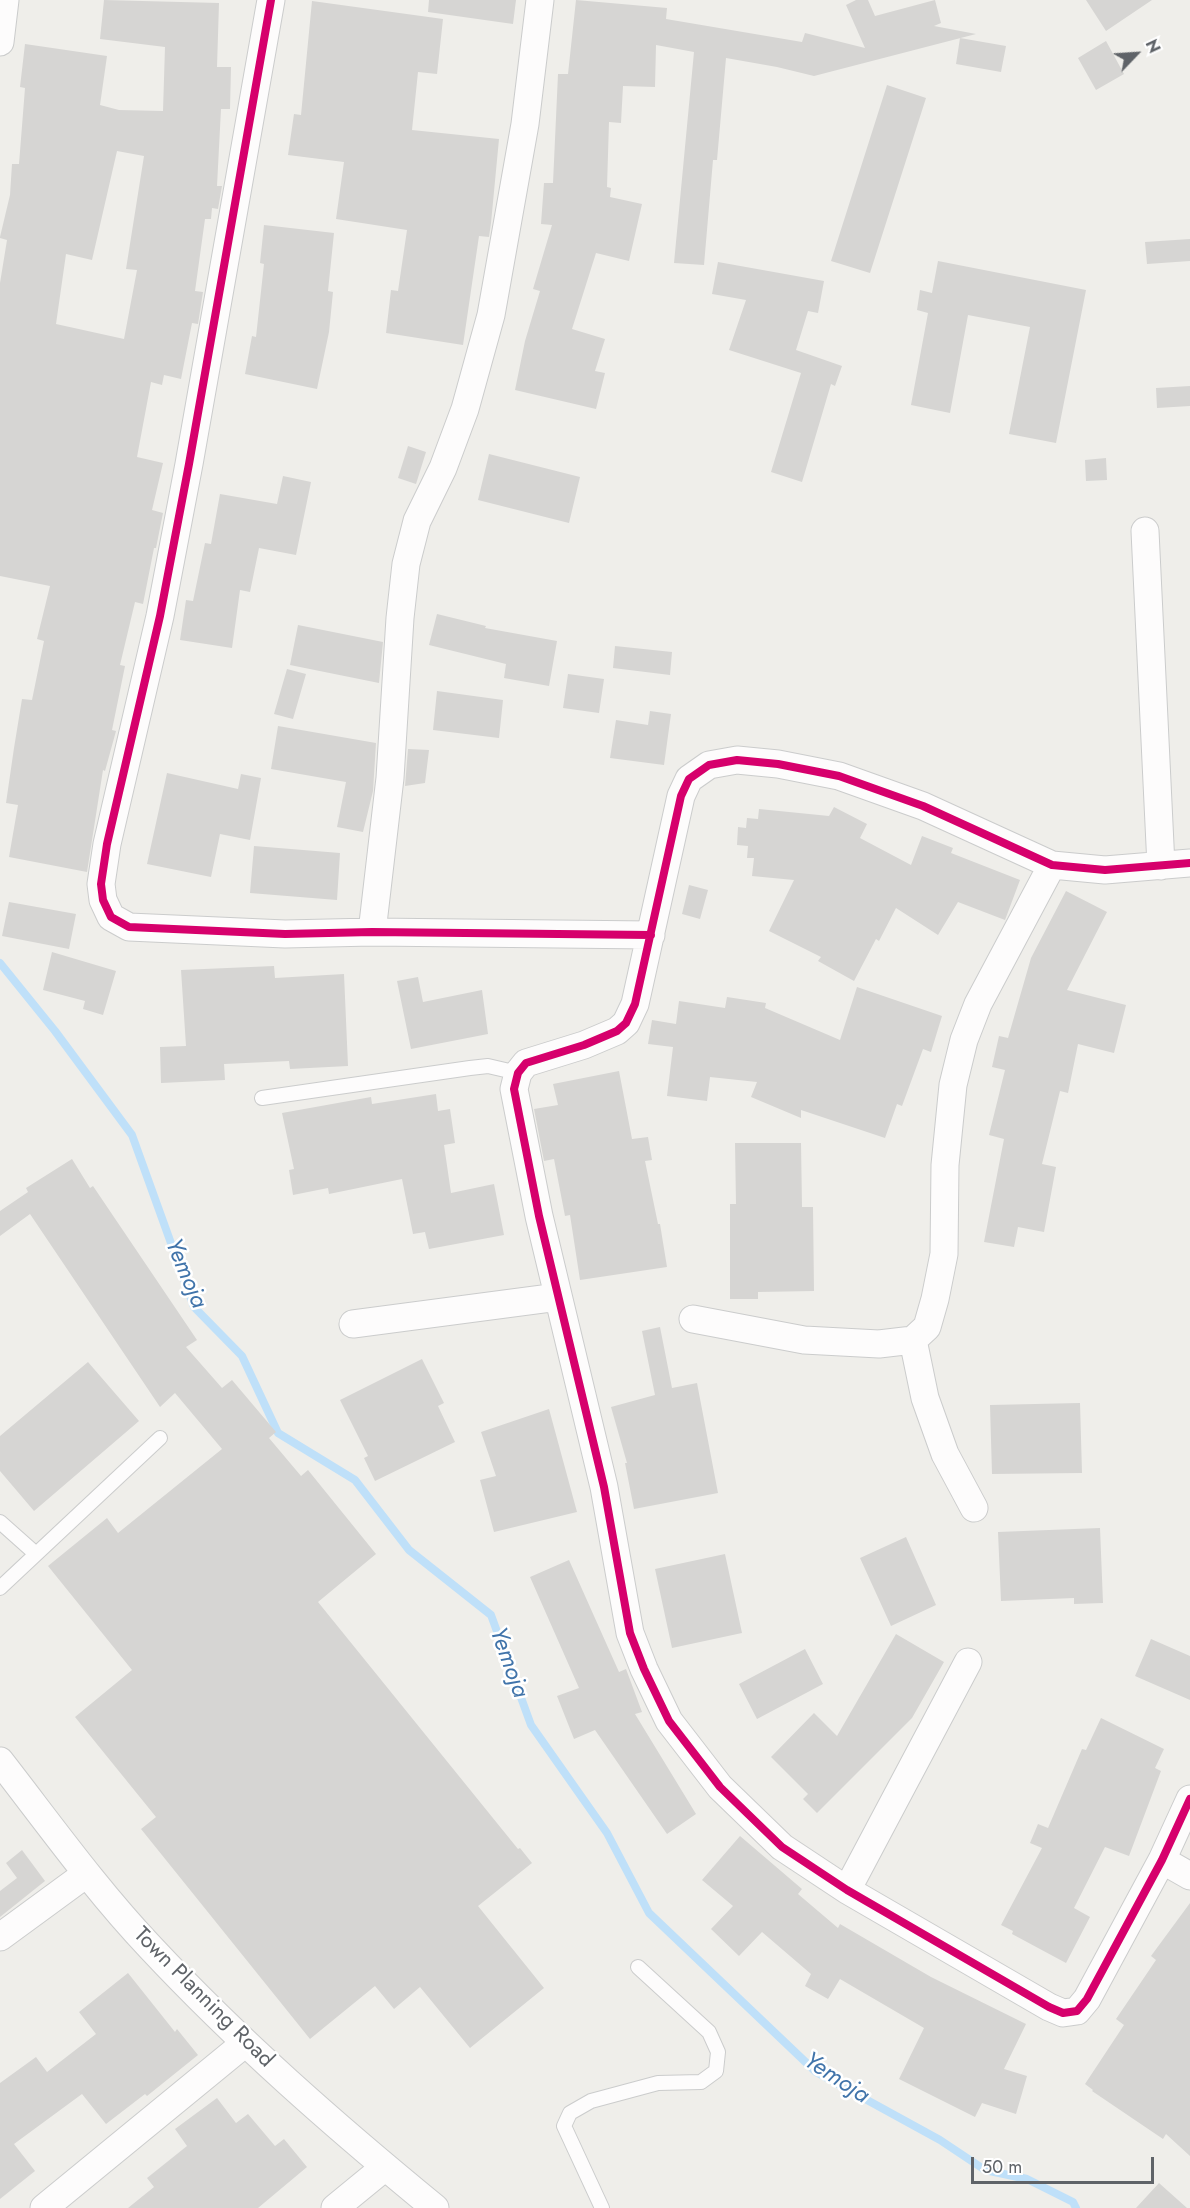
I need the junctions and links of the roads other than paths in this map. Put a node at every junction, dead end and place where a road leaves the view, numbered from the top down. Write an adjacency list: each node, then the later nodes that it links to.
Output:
1 (5, 0): 4 (street)
2 (272, 0): 9 (street)
3 (540, 0): 9 (street)
4 (0, 42)
5 (1145, 531): 8 (street)
6 (1190, 863): 8 (street)
7 (1052, 865): 8 (street); 10 (street); 16 (street)
8 (1161, 866)
9 (372, 932): 10 (street)
10 (651, 935): 11 (street)
11 (518, 1073): 12 (lane); 13 (street)
12 (262, 1098)
13 (558, 1297): 15 (street); 28 (street)
14 (693, 1319): 16 (street)
15 (353, 1324)
16 (913, 1340): 18 (street)
17 (159, 1438): 20 (lane)
18 (974, 1508)
19 (0, 1522): 20 (lane)
20 (36, 1554): 21 (lane)
21 (0, 1588)
22 (968, 1662): 28 (street)
23 (0, 1761): 26 (street, Town Planning Road)
24 (1190, 1799): 25 (street)
25 (1162, 1860): 27 (street); 28 (street)
26 (86, 1874): 29 (street); 31 (street, Town Planning Road)
27 (1190, 1876)
28 (847, 1890)
29 (0, 1937)
30 (638, 1966): 36 (lane)
31 (244, 2044): 32 (street, Town Planning Road); 33 (street)
32 (385, 2167): 34 (street); 35 (street, Town Planning Road)
33 (44, 2208)
34 (335, 2208)
35 (435, 2208)
36 (602, 2208)

